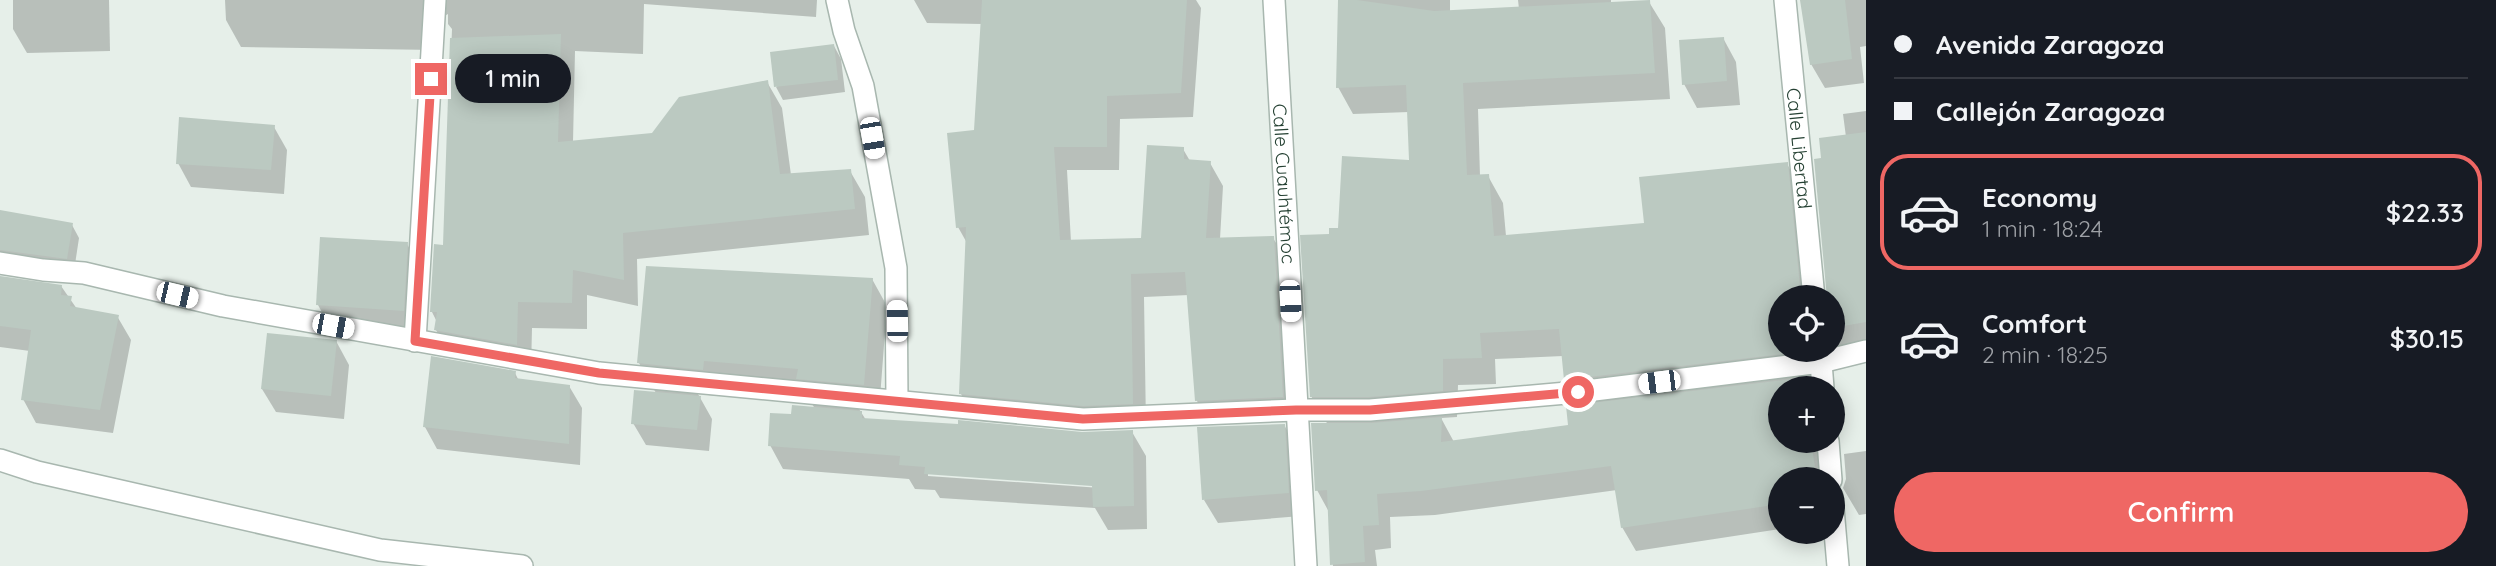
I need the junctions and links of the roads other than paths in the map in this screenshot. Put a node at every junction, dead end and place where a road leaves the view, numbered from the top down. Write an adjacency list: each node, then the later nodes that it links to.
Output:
1 (436, 0): 7 (street)
2 (838, 0): 11 (street)
3 (1274, 0): 12 (street, Calle Cuauhtémoc)
4 (1784, 0): 6 (street, Calle Libertad)
5 (0, 263): 7 (street)
6 (1813, 285)
7 (415, 341): 11 (street)
8 (1866, 351): 9 (street)
9 (1845, 353)
10 (1776, 362): 12 (street)
11 (897, 401): 12 (street)
12 (1296, 410): 16 (street, Calle Cuauhtémoc)
13 (0, 460): 15 (street)
14 (1836, 544): 17 (street)
15 (522, 566)
16 (1306, 566)
17 (1838, 566)

